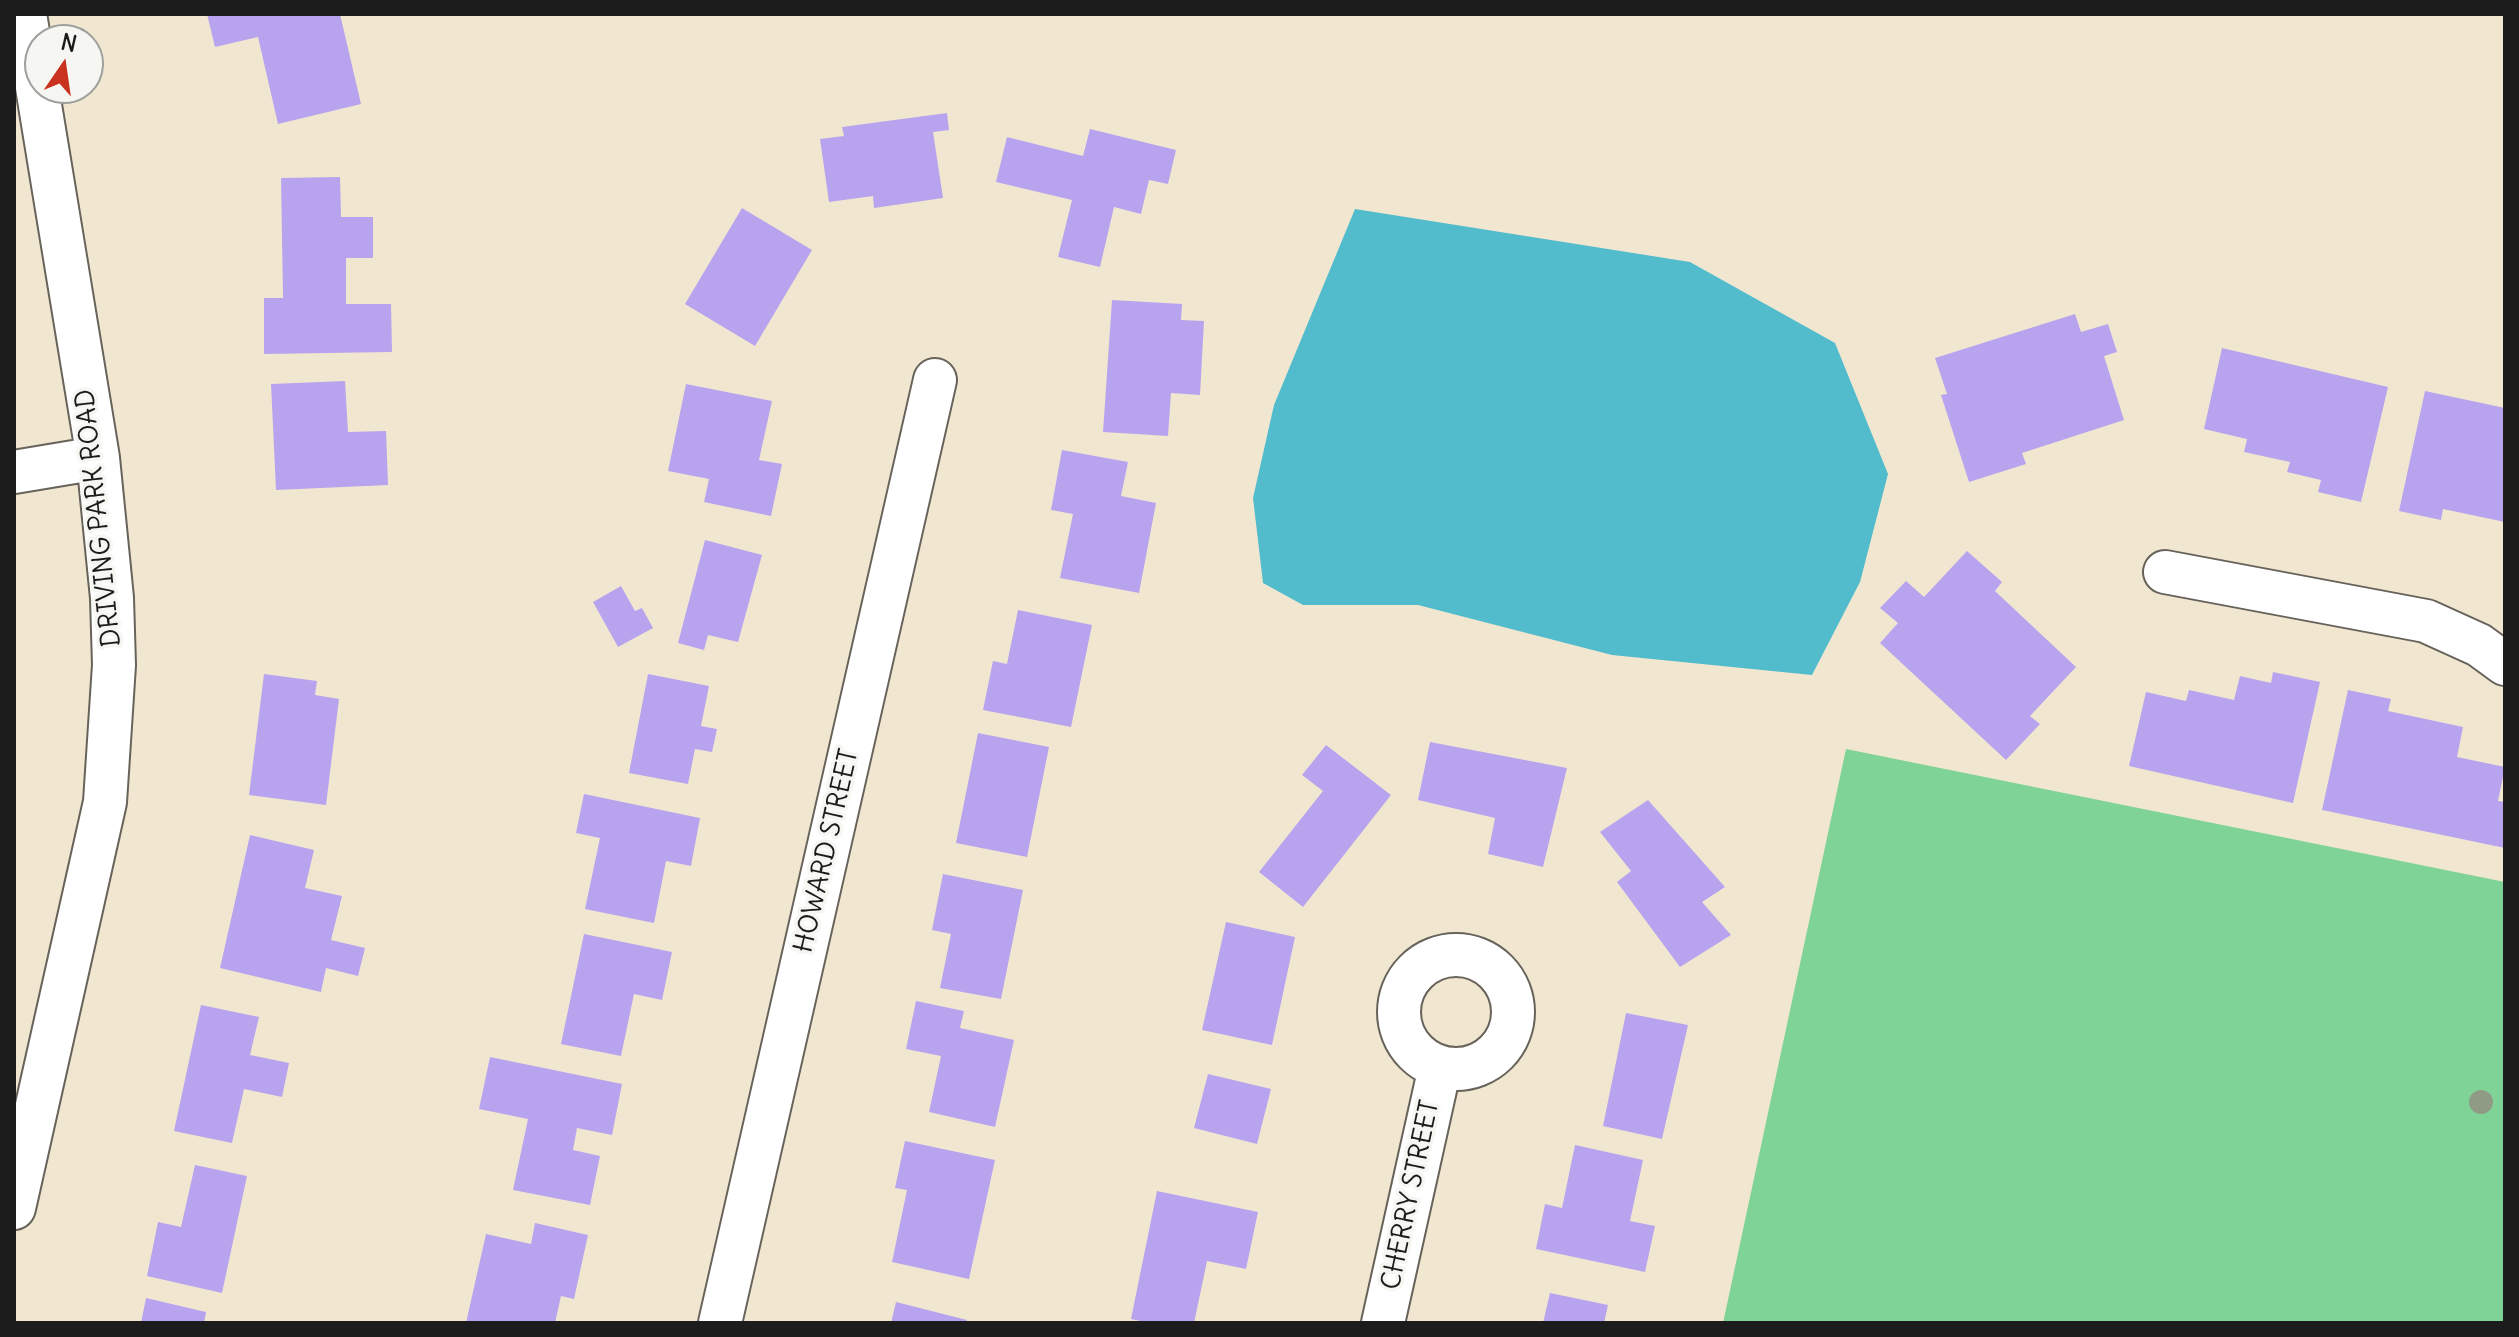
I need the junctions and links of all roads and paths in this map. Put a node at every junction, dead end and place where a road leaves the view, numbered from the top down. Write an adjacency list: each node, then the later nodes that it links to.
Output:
1 (25, 14): 3 (street, DRIVING PARK ROAD)
2 (935, 380): 9 (street, HOWARD STREET)
3 (98, 458): 4 (street); 8 (street, DRIVING PARK ROAD)
4 (14, 472)
5 (2165, 572): 6 (street)
6 (2505, 664)
7 (1440, 1067): 10 (street, CHERRY STREET)
8 (14, 1208)
9 (720, 1323)
10 (1383, 1323)

